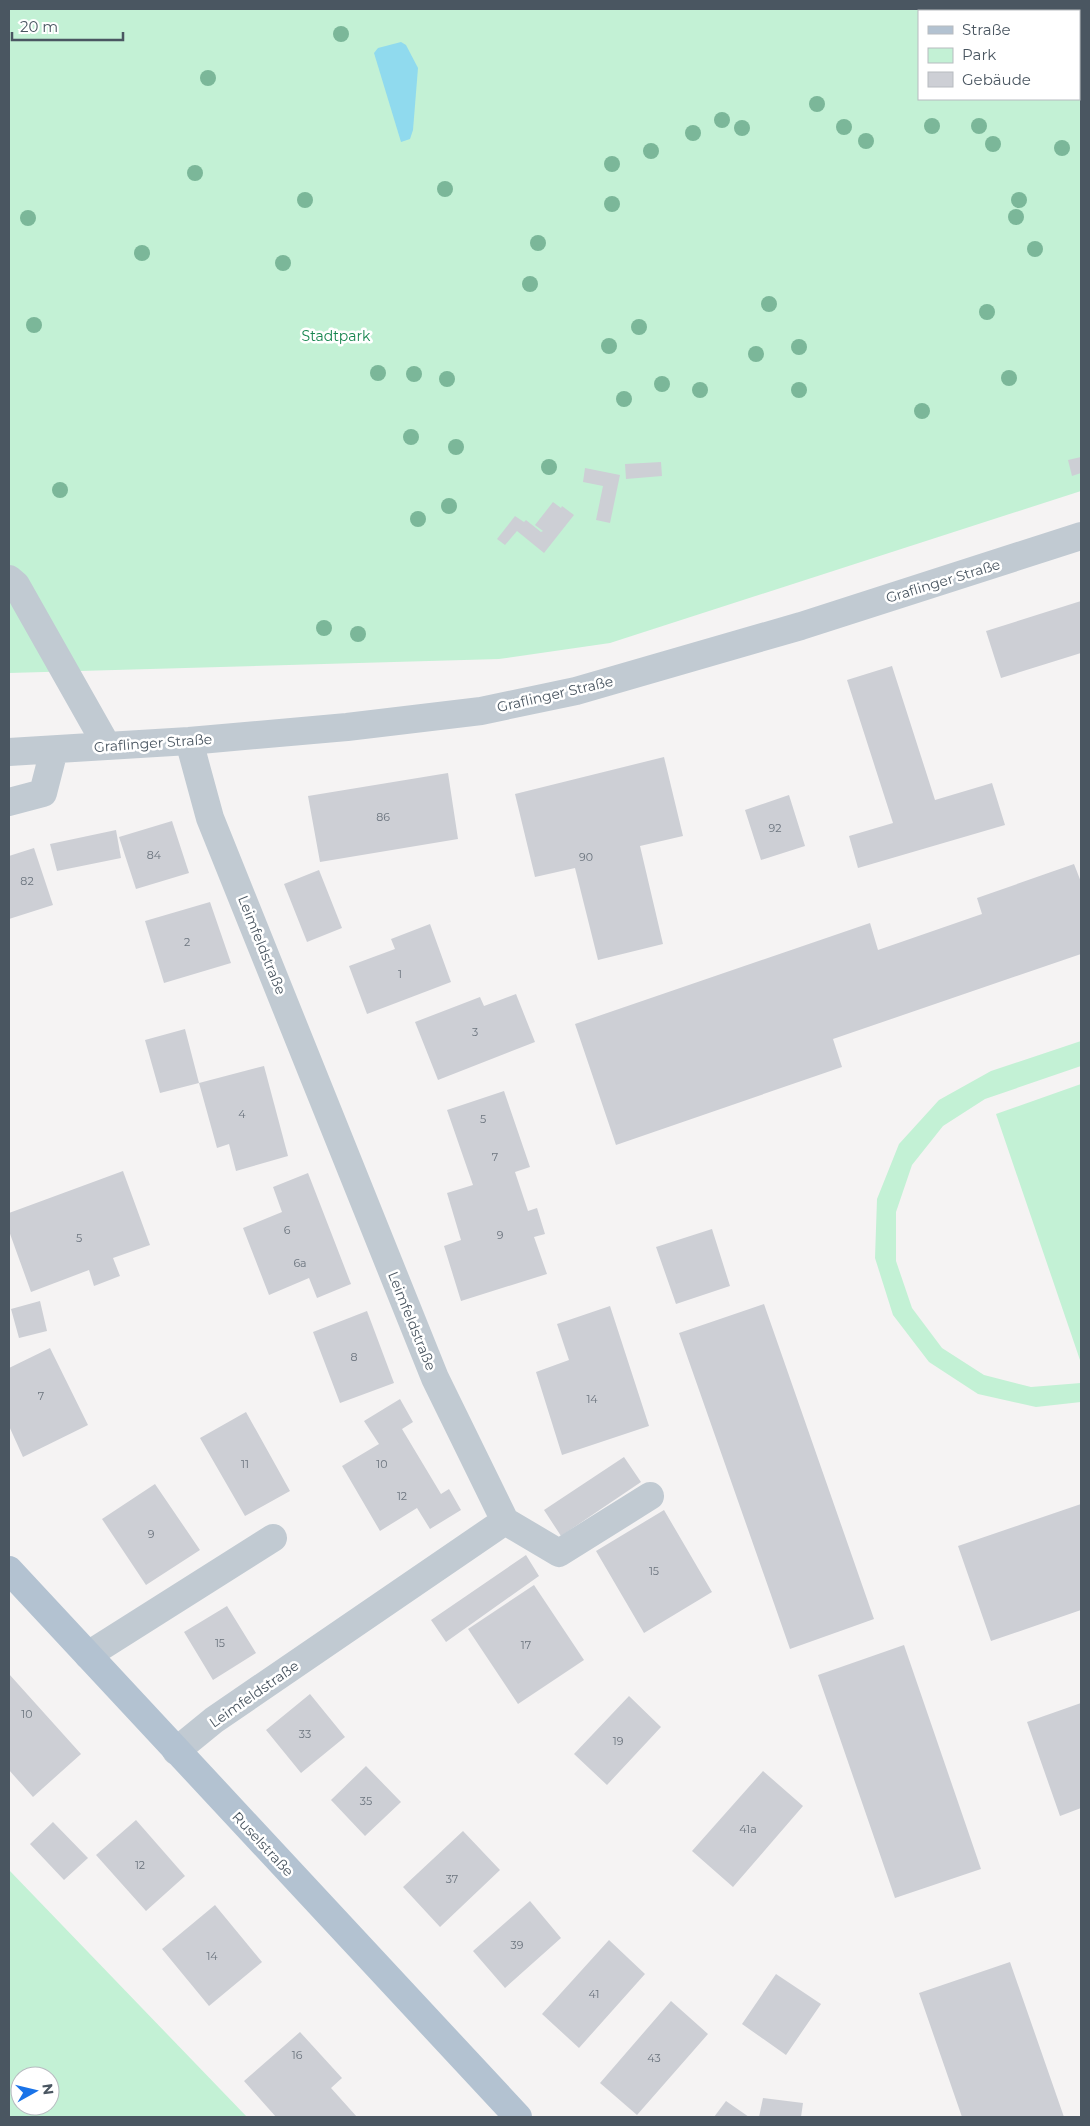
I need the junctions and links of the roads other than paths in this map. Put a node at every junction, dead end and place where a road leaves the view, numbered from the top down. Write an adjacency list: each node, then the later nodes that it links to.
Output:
1 (1081, 536): 3 (street, Graflinger Straße)
2 (9, 578): 4 (street)
3 (189, 742): 4 (street, Graflinger Straße); 9 (street, Leimfeldstraße)
4 (107, 746): 5 (street, Graflinger Straße)
5 (54, 750): 6 (street, Graflinger Straße); 7 (street)
6 (9, 752)
7 (9, 802)
8 (650, 1496): 9 (street)
9 (505, 1521): 13 (street, Leimfeldstraße)
10 (273, 1538): 12 (street)
11 (9, 1570): 12 (main road, Ruselstraße)
12 (88, 1655): 13 (main road, Ruselstraße)
13 (176, 1751): 14 (main road, Ruselstraße)
14 (518, 2117)

